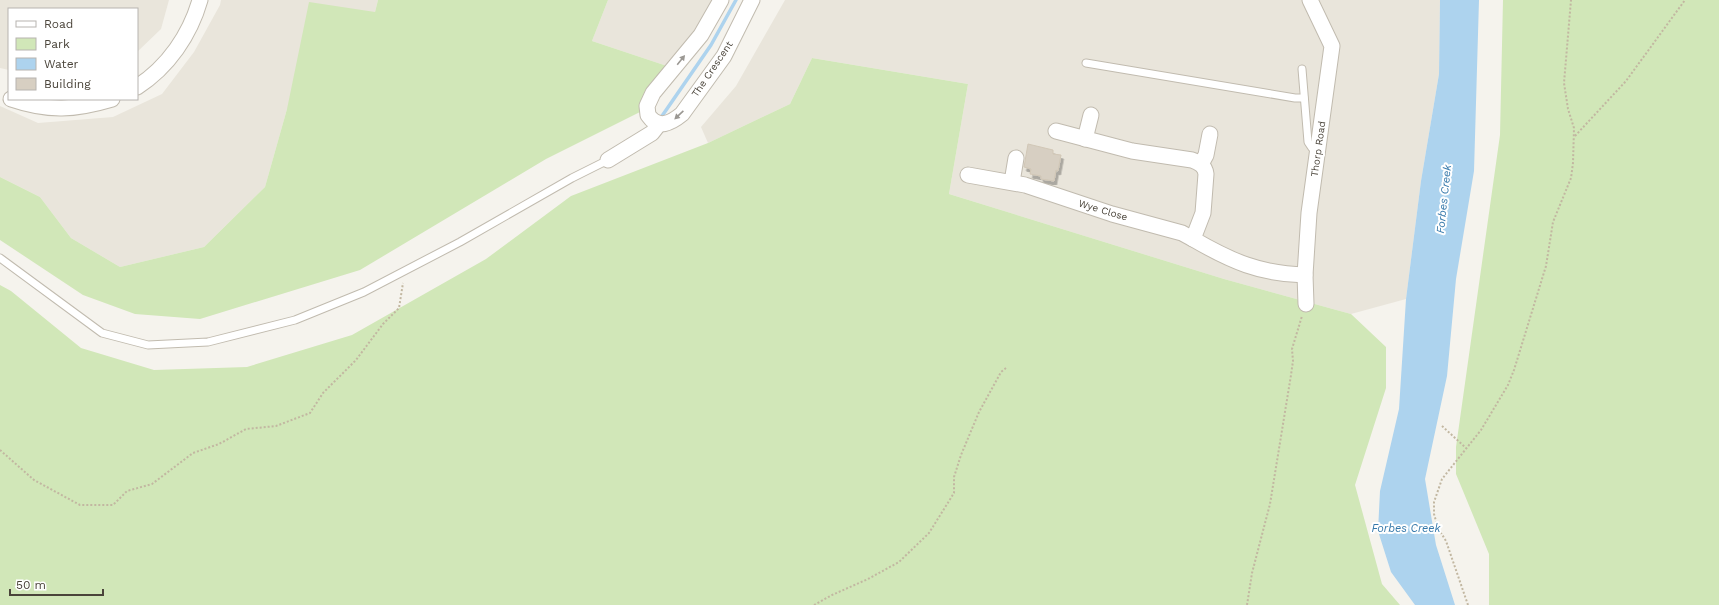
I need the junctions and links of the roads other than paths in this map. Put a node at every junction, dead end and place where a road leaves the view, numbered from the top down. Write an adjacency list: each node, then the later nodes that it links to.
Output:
1 (200, 0): 7 (street)
2 (721, 0): 12 (street, one-way to 2)
3 (752, 0): 12 (street, The Crescent, one-way to 12)
4 (1310, 0): 16 (street, Thorp Road)
5 (1086, 63): 8 (lane)
6 (1302, 69): 8 (lane)
7 (138, 86)
8 (1304, 98): 16 (lane)
9 (13, 100): 10 (street)
10 (108, 100)
11 (1091, 115): 15 (street)
12 (659, 124): 18 (street, The Crescent)
13 (1056, 130): 15 (street)
14 (1210, 134): 19 (street)
15 (1085, 138): 19 (street)
16 (1318, 150): 24 (street, Thorp Road)
17 (1016, 158): 21 (street)
18 (608, 160): 23 (lane)
19 (1201, 164): 22 (street)
20 (968, 175): 21 (street, Wye Close)
21 (1012, 182): 22 (street, Wye Close)
22 (1193, 239): 24 (street, Wye Close)
23 (0, 258)
24 (1305, 275): 25 (street, Thorp Road)
25 (1306, 304)

